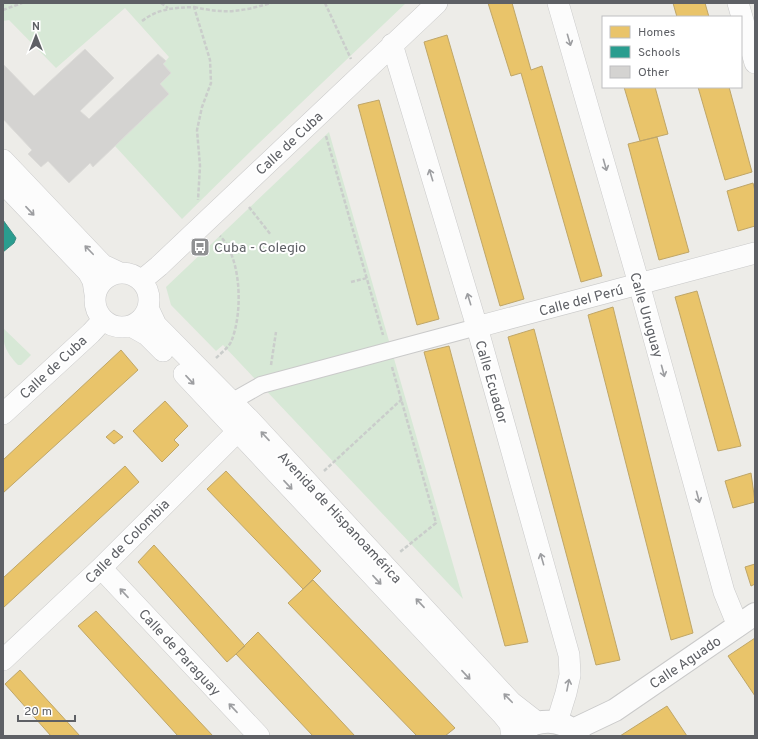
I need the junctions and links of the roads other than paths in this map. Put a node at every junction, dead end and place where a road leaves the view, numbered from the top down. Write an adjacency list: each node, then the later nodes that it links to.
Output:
1 (436, 3): 6 (street, Calle de Cuba)
2 (558, 3): 13 (street, Calle Uruguay, one-way to 13)
3 (738, 3): 4 (street)
4 (742, 16)
5 (742, 17): 7 (street)
6 (392, 44): 12 (street, Calle de Cuba); 18 (street, Calle Ecuador, one-way to 6)
7 (755, 63)
8 (3, 160): 11 (street, one-way to 8)
9 (3, 182): 14 (street, one-way to 14)
10 (755, 253): 13 (street, Calle del Perú)
11 (120, 273): 12 (street); 14 (street)
12 (141, 281): 15 (street)
13 (639, 284): 18 (street, Calle del Perú); 23 (street, Calle Uruguay, one-way to 23)
14 (95, 294): 16 (street)
15 (148, 308): 17 (street); 19 (street, Avenida de Hispanoamérica)
16 (103, 320): 17 (street); 20 (street, Calle de Cuba)
17 (131, 326): 21 (street, Avenida de Hispanoamérica, one-way to 21)
18 (477, 328): 19 (street); 26 (street, Calle Ecuador, one-way to 18)
19 (231, 402): 21 (street, Avenida de Hispanoamérica)
20 (3, 414)
21 (243, 425): 22 (street, Calle de Colombia); 26 (street, Avenida de Hispanoamérica, one-way to 21); 28 (street, Avenida de Hispanoamérica, one-way to 28)
22 (101, 568): 24 (street, Calle de Colombia); 27 (street, Calle de Paraguay, one-way to 22)
23 (747, 620): 25 (street, Calle Aguado)
24 (3, 660)
25 (615, 710): 26 (street, Calle Aguado); 30 (street, Calle Aguado)
26 (562, 728): 29 (street, Calle Aguado)
27 (259, 736)
28 (512, 736)
29 (518, 736)
30 (595, 736)

